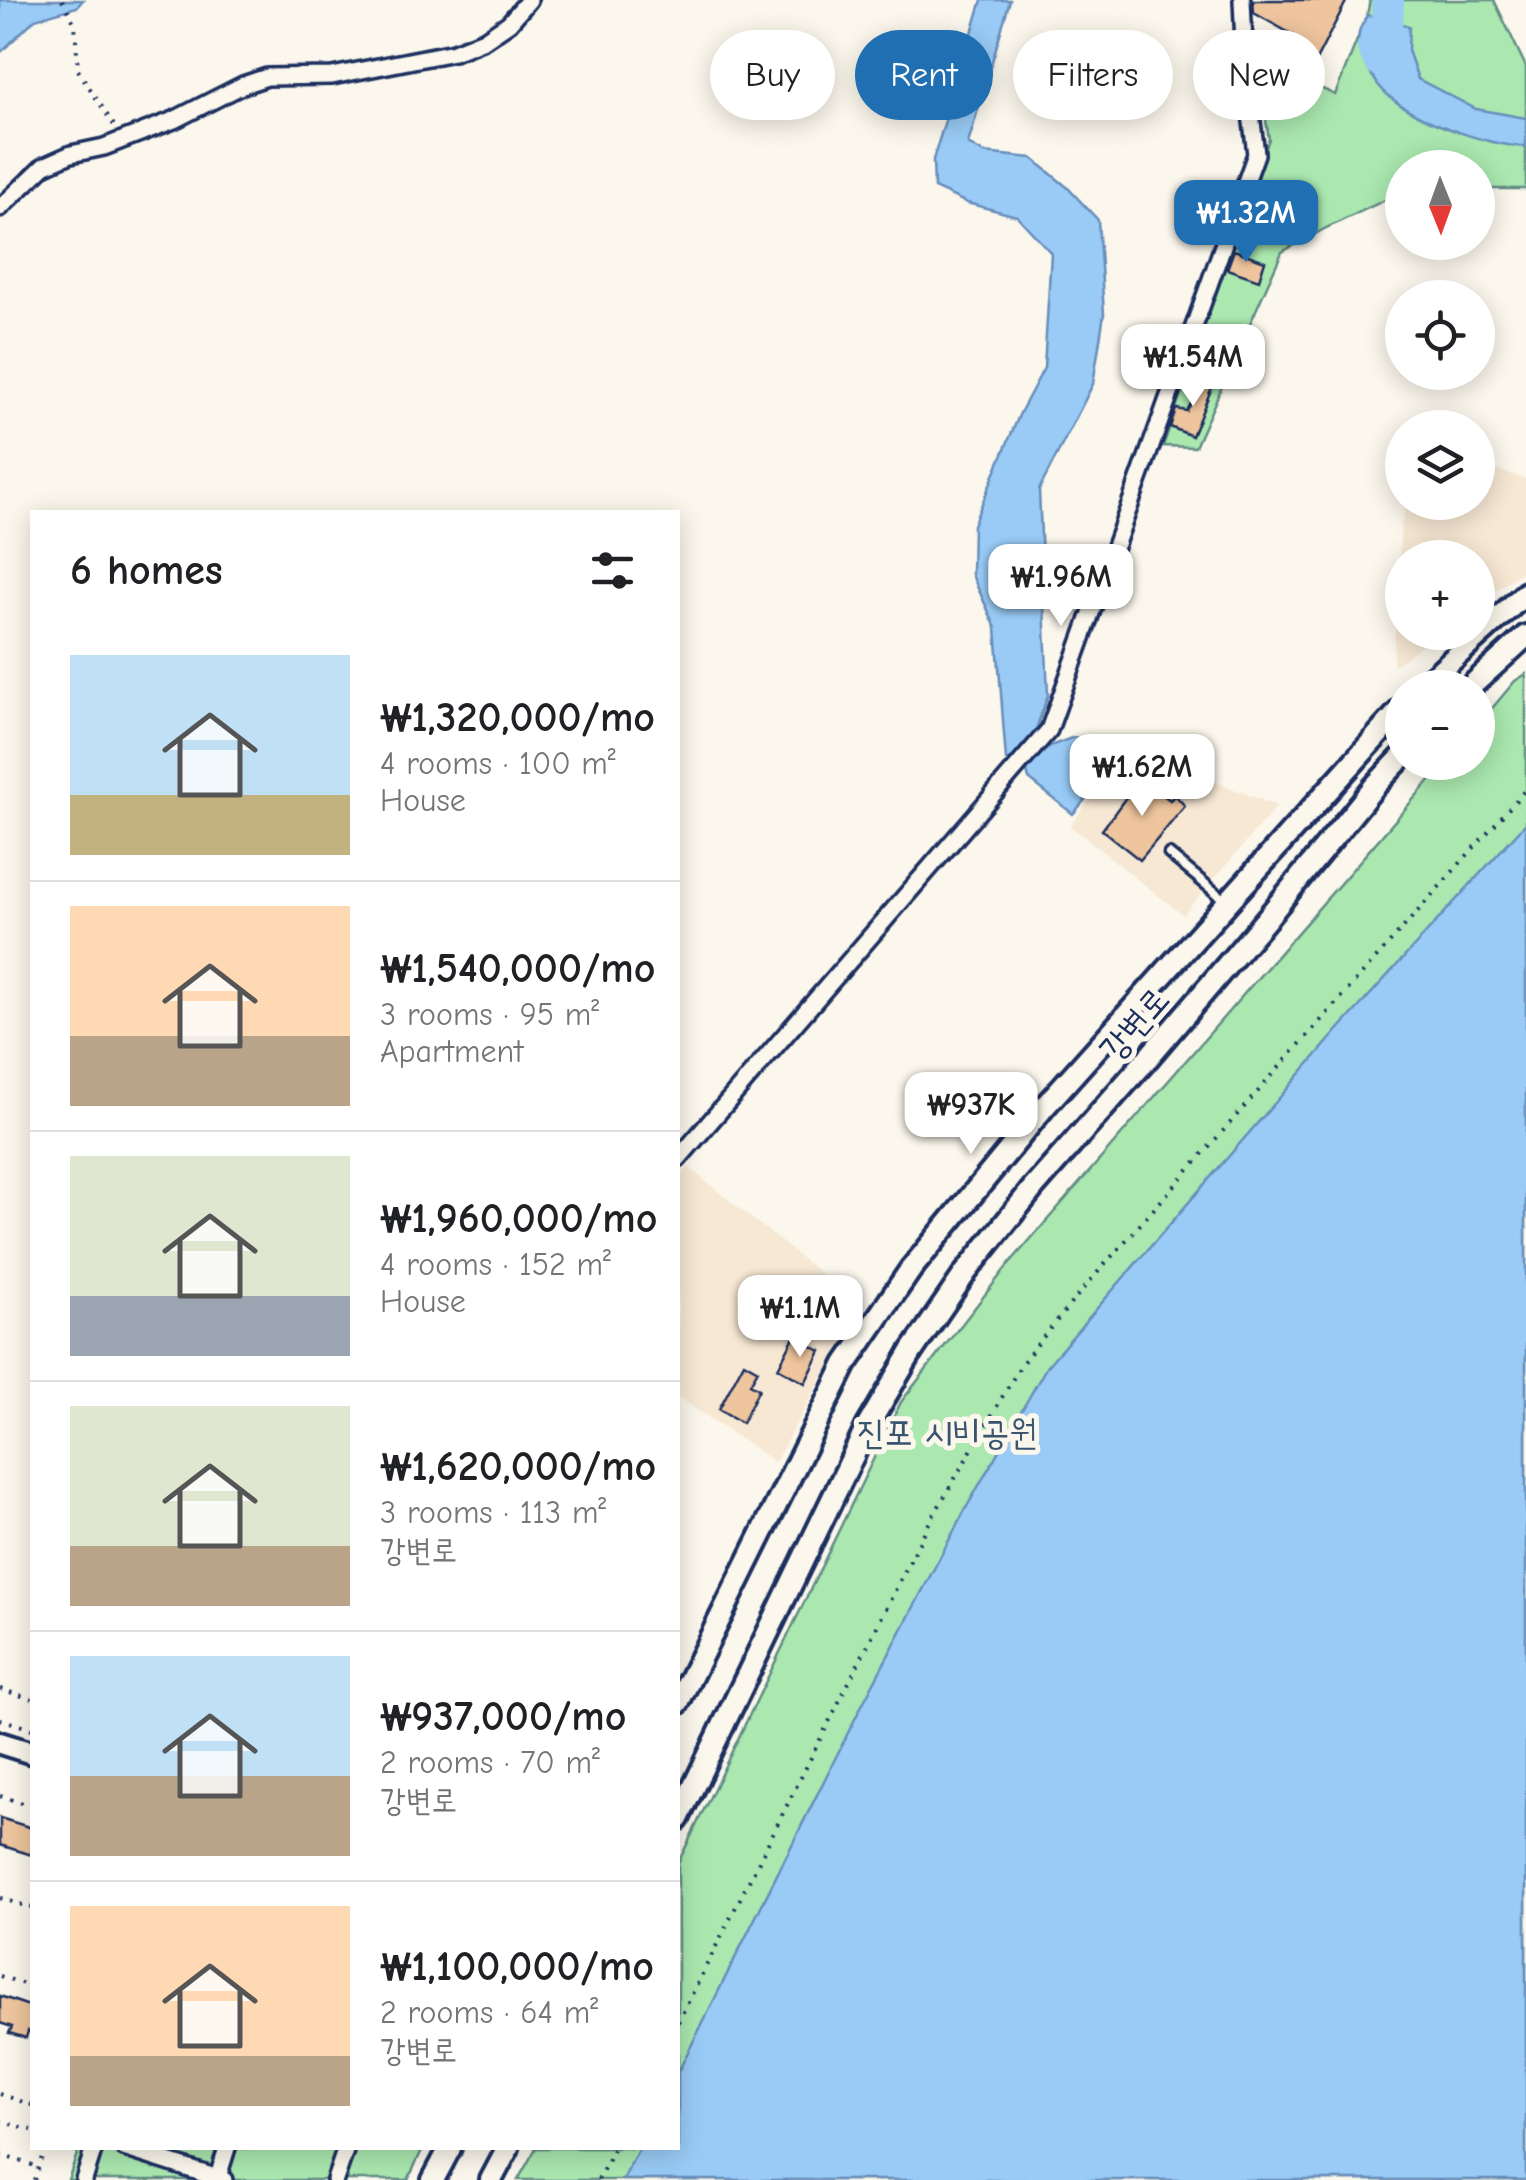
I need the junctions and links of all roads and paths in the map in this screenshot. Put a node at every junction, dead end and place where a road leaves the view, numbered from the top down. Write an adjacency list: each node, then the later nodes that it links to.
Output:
1 (62, 0): 4 (path)
2 (529, 0): 4 (street)
3 (1242, 0): 15 (street)
4 (122, 140): 5 (street)
5 (0, 208)
6 (1526, 593): 8 (street)
7 (1526, 636): 9 (street)
8 (1441, 670)
9 (1485, 670)
10 (1385, 727): 14 (street, 강변로)
11 (1385, 775): 25 (street, 강변로)
12 (1526, 789): 30 (path)
13 (1169, 854): 14 (lane)
14 (1227, 902): 18 (street, 강변로)
15 (680, 1157)
16 (0, 1689): 17 (path)
17 (30, 1698)
18 (680, 1699)
19 (0, 1719): 20 (path)
20 (30, 1728)
21 (0, 1742): 22 (street)
22 (30, 1753)
23 (0, 1796): 24 (path)
24 (30, 1805)
25 (680, 1816)
26 (0, 1898): 27 (path)
27 (30, 1907)
28 (0, 1976): 29 (path)
29 (30, 1985)
30 (680, 2018)
31 (0, 2094): 32 (path)
32 (30, 2104)
33 (0, 2121): 34 (path)
34 (30, 2129)
35 (44, 2150): 44 (path)
36 (93, 2150): 47 (street)
37 (130, 2150): 45 (street)
38 (227, 2150): 45 (street)
39 (345, 2150): 48 (street)
40 (449, 2150): 49 (street)
41 (507, 2150): 50 (street)
42 (613, 2150): 51 (path)
43 (0, 2155): 44 (path)
44 (39, 2167): 46 (path)
45 (220, 2179)
46 (34, 2180)
47 (84, 2180)
48 (334, 2180)
49 (432, 2180)
50 (490, 2180)
51 (598, 2180)

